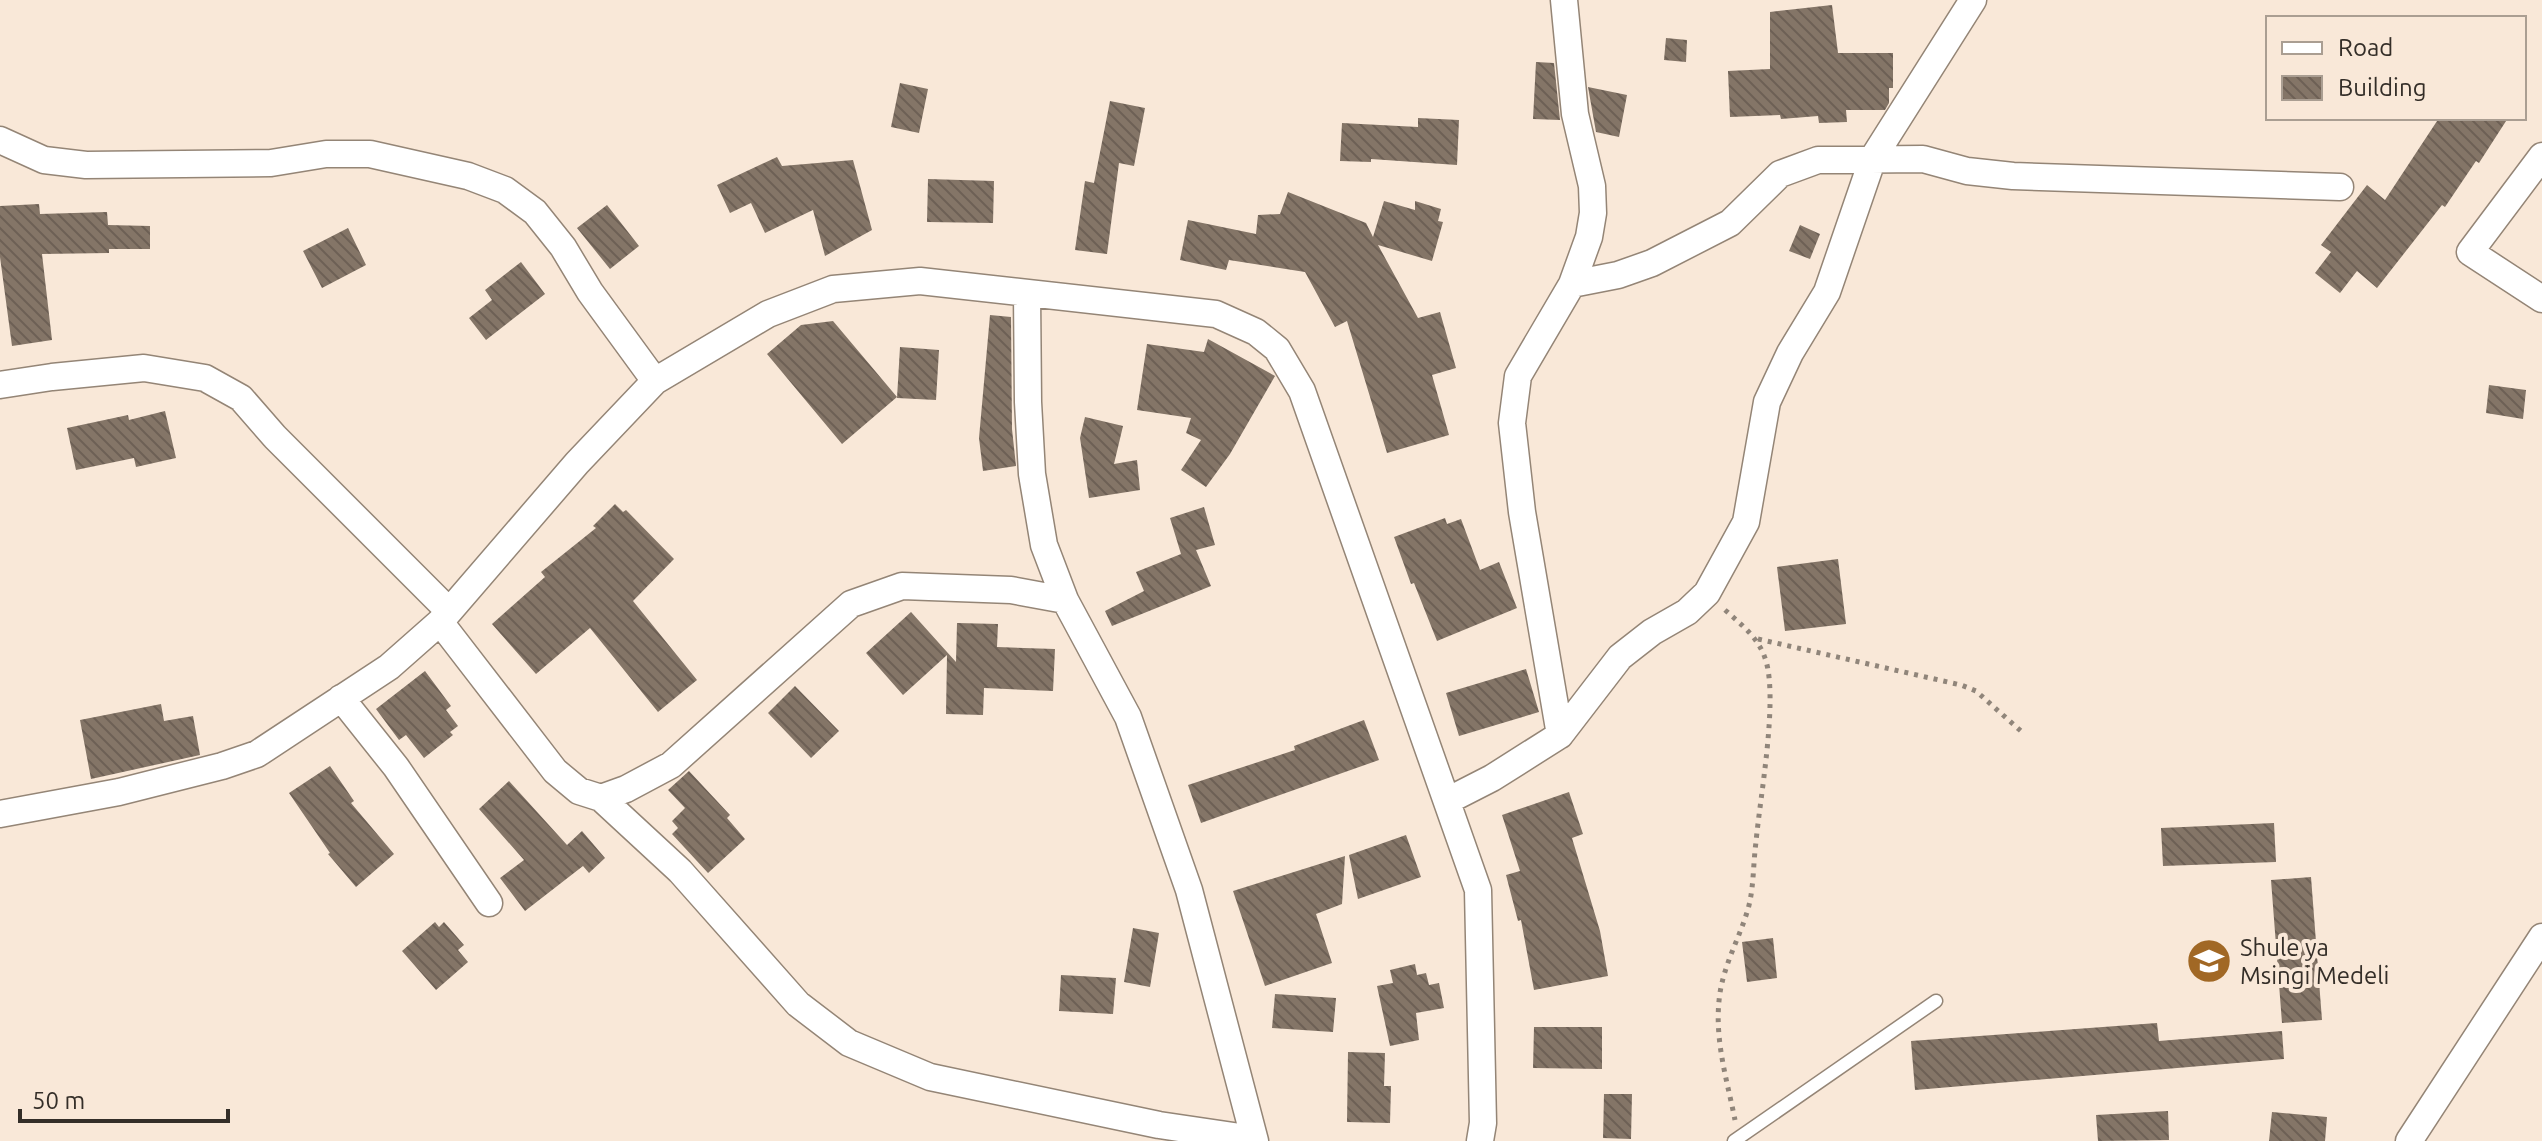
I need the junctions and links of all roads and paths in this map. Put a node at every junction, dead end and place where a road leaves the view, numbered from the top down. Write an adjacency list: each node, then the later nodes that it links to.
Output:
1 (1564, 0): 7 (street)
2 (1973, 0): 5 (street)
3 (0, 140): 10 (street)
4 (2542, 156): 9 (street)
5 (1873, 158): 6 (street); 7 (street); 12 (street)
6 (2340, 187)
7 (1572, 284): 18 (street)
8 (1027, 294): 10 (street); 13 (street); 20 (street)
9 (2542, 299)
10 (655, 381): 14 (street)
11 (0, 385): 14 (street)
12 (1707, 593): 15 (path); 18 (street)
13 (1065, 600): 19 (street); 25 (street)
14 (445, 616): 16 (street); 19 (street)
15 (1757, 639): 17 (path); 26 (path)
16 (341, 698): 21 (street); 22 (street)
17 (2022, 732)
18 (1560, 735): 20 (street)
19 (601, 798): 25 (street)
20 (1447, 801): 27 (street)
21 (0, 814)
22 (489, 903)
23 (2539, 949): 28 (street)
24 (1936, 1001): 26 (lane)
25 (1254, 1140)
26 (1736, 1140)
27 (1480, 1141)
28 (2409, 1141)

